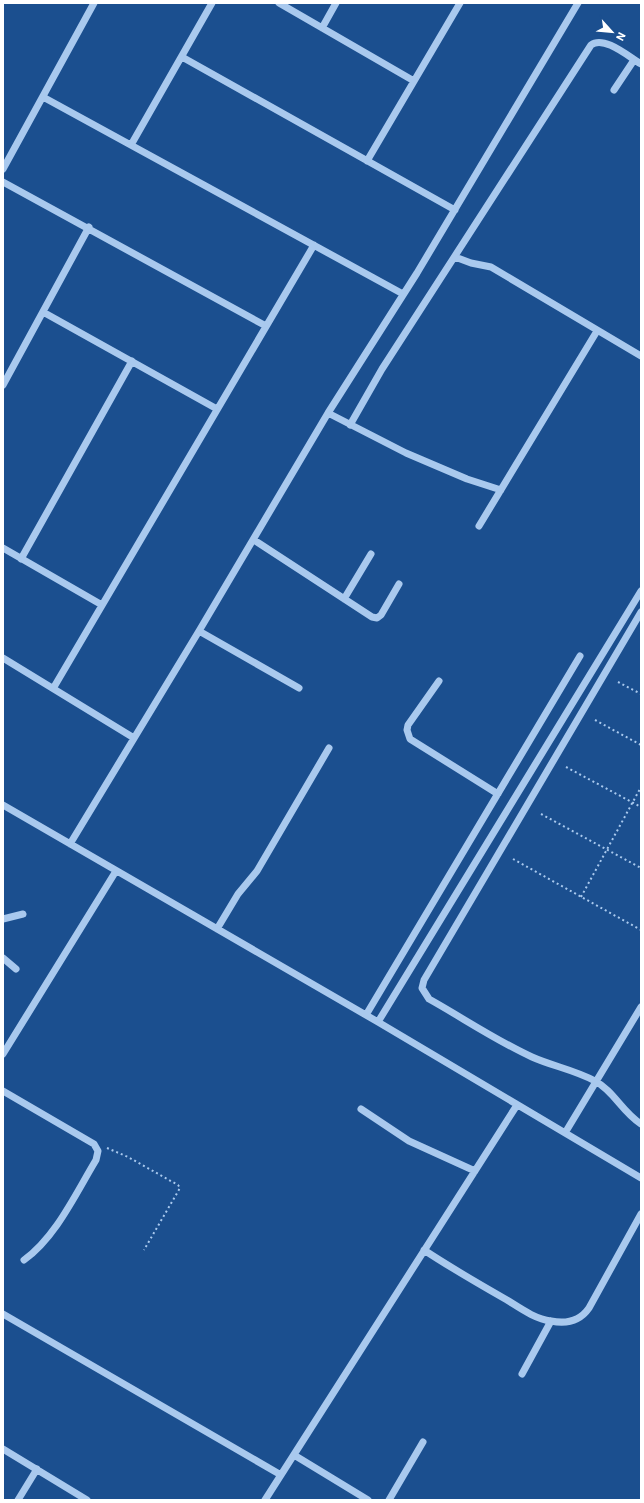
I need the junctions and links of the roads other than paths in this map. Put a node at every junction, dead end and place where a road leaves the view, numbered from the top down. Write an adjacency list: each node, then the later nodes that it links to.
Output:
1 (94, 3): 13 (street)
2 (212, 3): 8 (street)
3 (279, 3): 7 (street)
4 (336, 3): 7 (street)
5 (460, 3): 11 (street)
6 (578, 3): 18 (street)
7 (322, 28): 11 (street)
8 (182, 57): 14 (street); 15 (street)
9 (634, 60): 10 (street); 12 (street); 21 (street)
10 (641, 64)
11 (414, 81): 15 (street)
12 (614, 90)
13 (43, 97): 14 (street); 16 (street)
14 (131, 145): 20 (street)
15 (367, 161): 18 (street)
16 (3, 169)
17 (3, 182): 19 (street)
18 (455, 210): 22 (street)
19 (89, 227): 23 (street); 24 (street)
20 (314, 245): 22 (street); 24 (street)
21 (455, 257): 25 (street); 31 (street)
22 (403, 294): 30 (street)
23 (43, 312): 27 (street); 28 (street)
24 (266, 326): 29 (street)
25 (597, 331): 26 (street); 32 (street)
26 (641, 356)
27 (132, 361): 29 (street); 37 (street)
28 (3, 385)
29 (217, 409): 41 (street)
30 (328, 413): 31 (street); 34 (street)
31 (350, 425): 32 (street)
32 (501, 490): 33 (street)
33 (479, 526)
34 (254, 540): 40 (street); 43 (street)
35 (3, 548): 37 (street)
36 (371, 554): 40 (street)
37 (21, 559): 41 (street)
38 (399, 584): 40 (street)
39 (641, 591): 62 (street)
40 (344, 599)
41 (102, 605): 47 (street)
42 (641, 612): 64 (street)
43 (199, 631): 48 (street); 49 (street)
44 (580, 656): 51 (street)
45 (3, 658): 47 (street)
46 (439, 681): 51 (street)
47 (54, 687): 49 (street)
48 (299, 688)
49 (134, 738): 53 (street)
50 (329, 748): 57 (street)
51 (498, 794): 61 (street)
52 (4, 808): 53 (street)
53 (70, 844): 54 (street)
54 (116, 871): 57 (street); 63 (street)
55 (23, 914): 56 (street)
56 (3, 919)
57 (217, 929): 61 (street)
58 (3, 958): 59 (street)
59 (16, 969)
60 (641, 1007): 64 (street)
61 (366, 1015): 62 (street)
62 (378, 1022): 66 (street)
63 (3, 1054)
64 (596, 1081): 68 (street); 69 (street)
65 (3, 1091): 74 (street)
66 (517, 1104): 69 (street); 70 (street)
67 (361, 1109): 70 (street)
68 (641, 1124)
69 (565, 1133): 71 (street)
70 (475, 1171): 73 (street)
71 (641, 1178)
72 (641, 1214): 76 (street)
73 (424, 1250): 76 (street); 80 (street)
74 (24, 1260)
75 (3, 1314): 82 (street)
76 (551, 1321): 77 (street)
77 (522, 1374)
78 (423, 1442): 87 (street)
79 (3, 1449): 81 (street)
80 (294, 1455): 82 (street); 86 (street)
81 (37, 1469): 83 (street); 84 (street)
82 (281, 1475): 85 (street)
83 (18, 1500)
84 (87, 1500)
85 (265, 1500)
86 (368, 1500)
87 (389, 1500)

